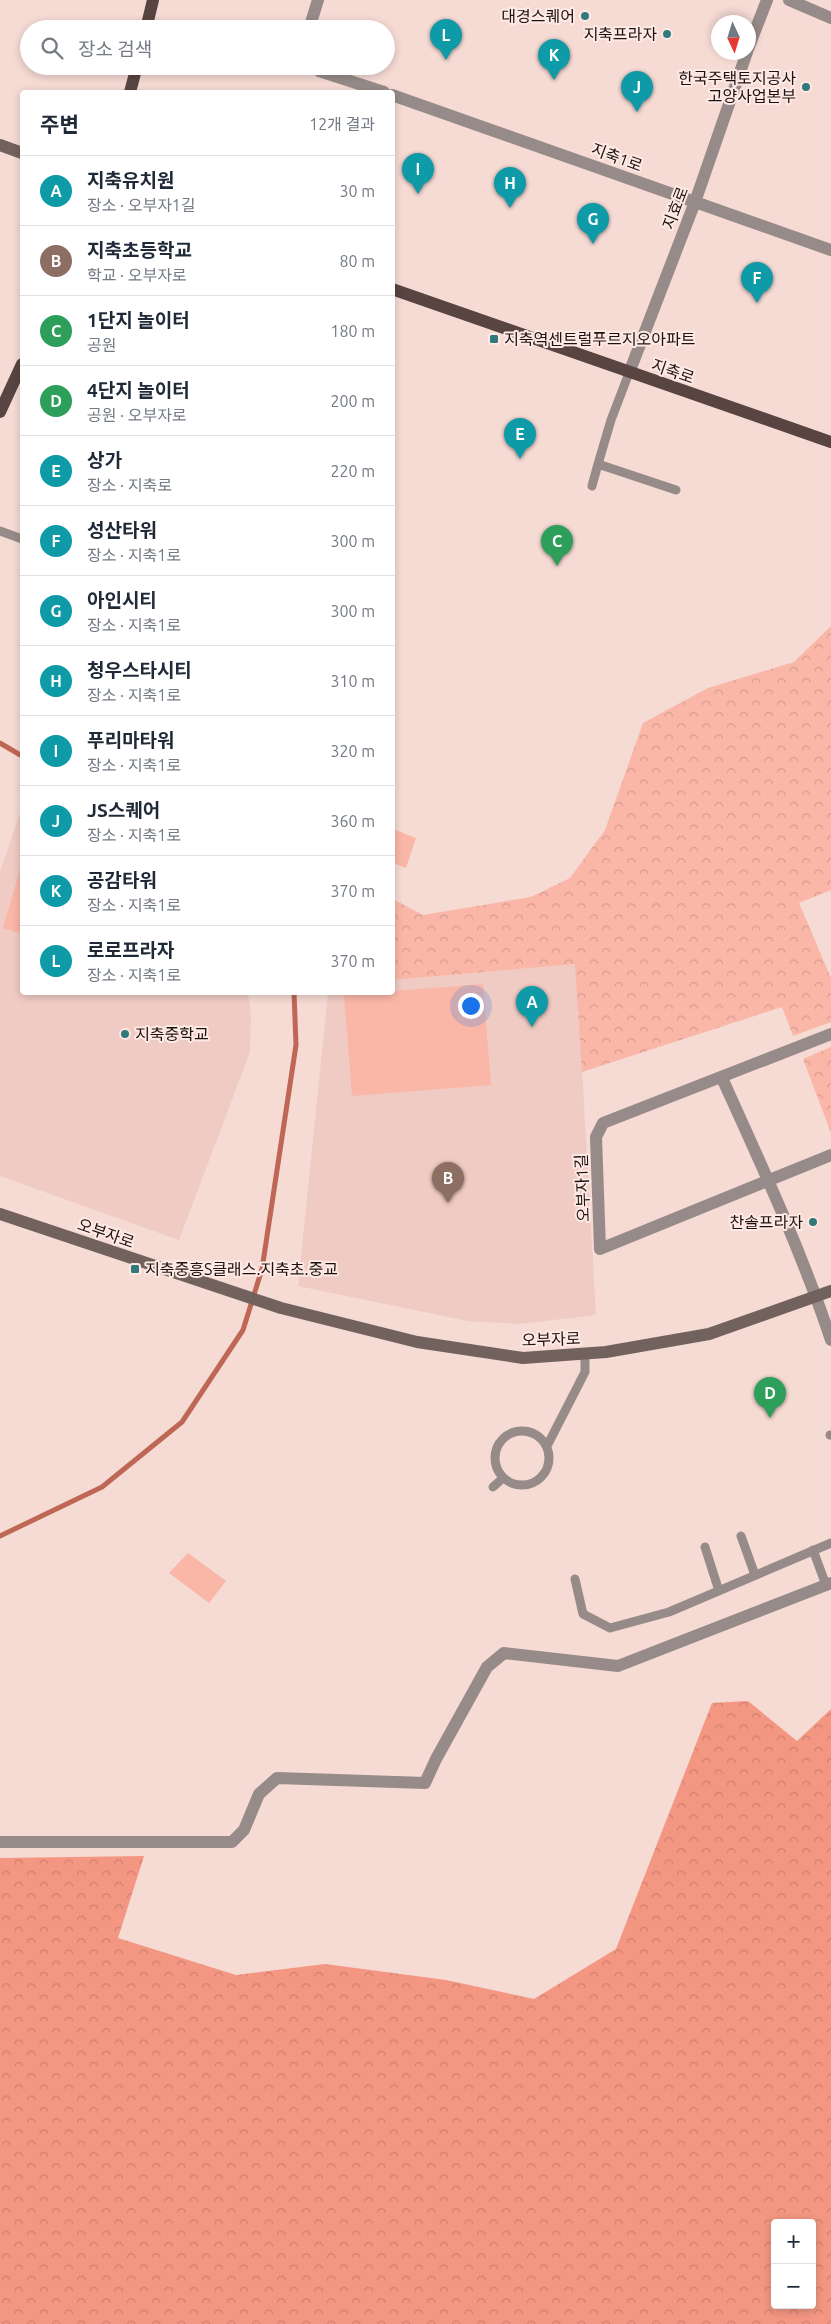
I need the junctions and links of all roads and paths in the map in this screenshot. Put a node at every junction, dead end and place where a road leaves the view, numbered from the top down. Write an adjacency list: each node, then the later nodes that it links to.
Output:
1 (153, 0): 6 (main road)
2 (318, 0): 7 (street)
3 (767, 0): 8 (street, 지효로)
4 (789, 0): 5 (street)
5 (831, 18)
6 (148, 20)
7 (312, 20)
8 (756, 30)
9 (745, 60): 17 (street, 지효로)
10 (135, 75): 12 (main road)
11 (331, 75): 13 (street)
12 (131, 90)
13 (378, 90)
14 (395, 96): 17 (street, 지축1로)
15 (0, 145): 16 (main road)
16 (20, 152)
17 (695, 202): 18 (street, 지축1로); 21 (street, 지효로)
18 (831, 250)
19 (395, 290): 21 (main road, 지축로)
20 (20, 368): 22 (main road)
21 (629, 373): 23 (main road, 지축로); 24 (lane)
22 (0, 412)
23 (831, 442)
24 (598, 464): 25 (lane); 26 (lane)
25 (592, 486)
26 (676, 490)
27 (0, 531): 28 (lane)
28 (20, 538)
29 (831, 1034): 30 (street, 오부자1길)
30 (722, 1078): 32 (street); 32 (street, 오부자1길)
31 (831, 1155): 32 (street, 오부자1길)
32 (768, 1180): 35 (street)
33 (0, 1214): 37 (main road, 오부자로)
34 (831, 1290): 35 (main road, 오부자로)
35 (816, 1297): 36 (street); 37 (main road, 오부자로)
36 (831, 1340)
37 (585, 1354): 38 (lane)
38 (547, 1446): 39 (lane); 39 (lane)
39 (503, 1478): 40 (lane)
40 (493, 1487)
41 (740, 1536): 45 (lane)
42 (831, 1543): 44 (lane)
43 (705, 1547): 48 (lane)
44 (813, 1550): 45 (lane); 47 (lane)
45 (755, 1575): 48 (lane)
46 (575, 1579): 48 (lane)
47 (828, 1584): 49 (street)
48 (719, 1591)
49 (0, 1842)

